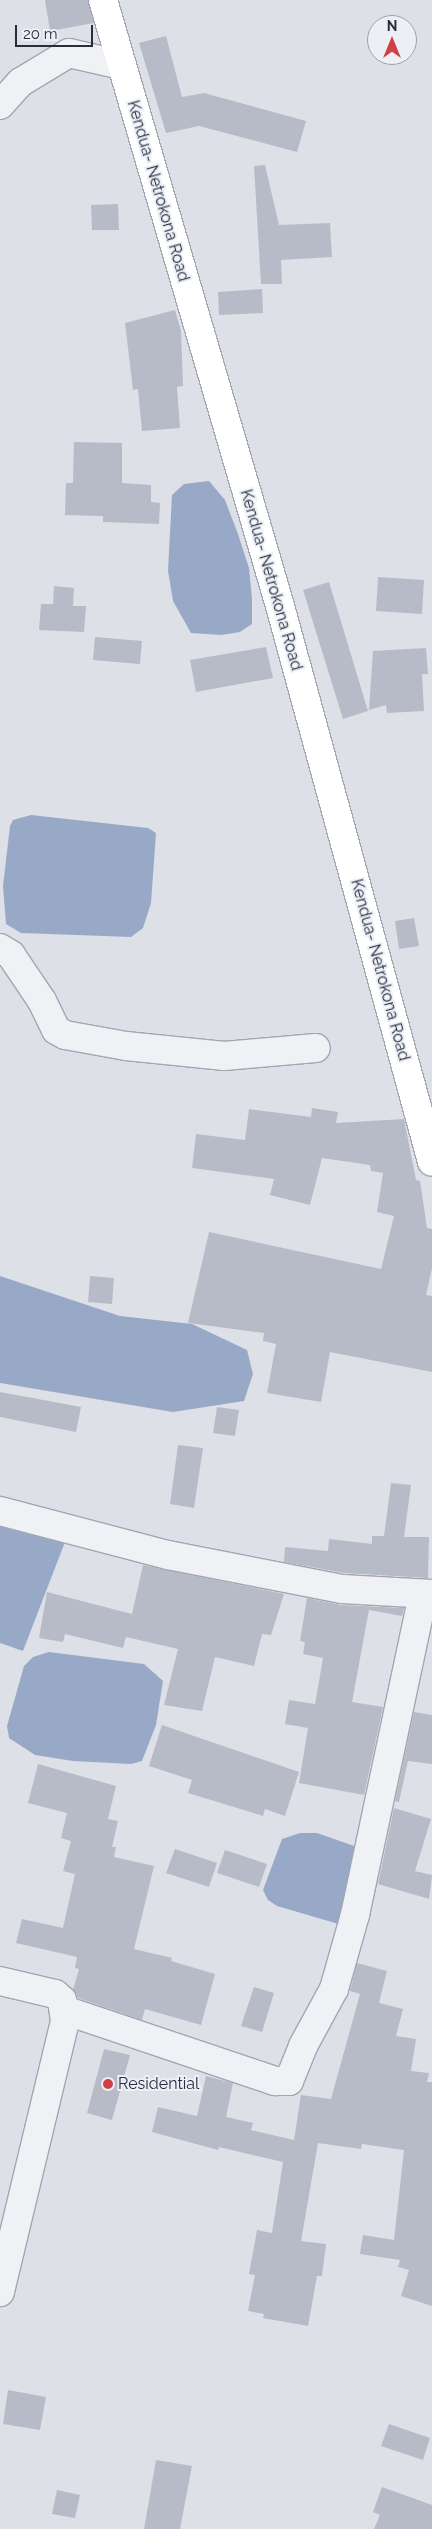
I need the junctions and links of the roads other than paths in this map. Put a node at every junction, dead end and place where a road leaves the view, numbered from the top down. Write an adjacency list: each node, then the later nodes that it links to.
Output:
1 (103, 0): 2 (main road, Kendua- Netrokona Road)
2 (121, 65): 3 (street); 6 (main road, Kendua- Netrokona Road)
3 (0, 105)
4 (0, 948): 5 (street)
5 (316, 1048)
6 (432, 1162)
7 (0, 1511): 8 (street)
8 (427, 1594): 10 (street)
9 (0, 1981): 10 (street)
10 (64, 2010): 11 (street)
11 (0, 2292)

